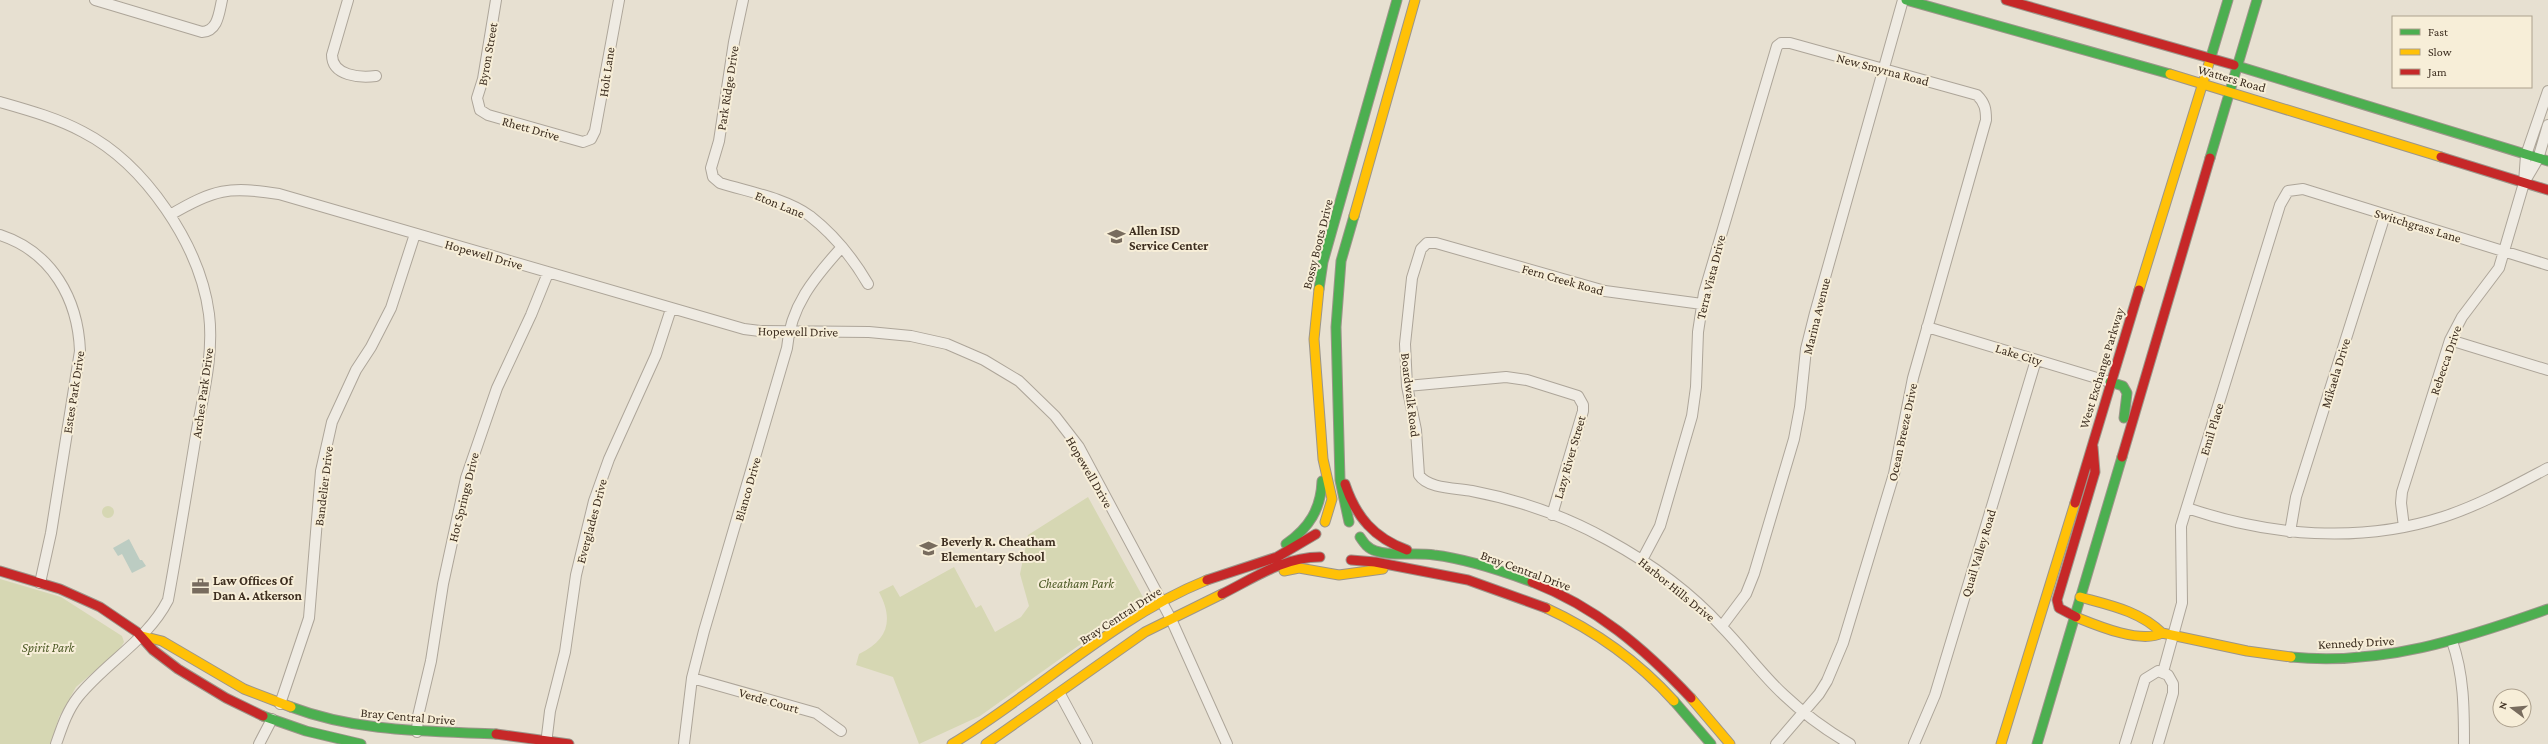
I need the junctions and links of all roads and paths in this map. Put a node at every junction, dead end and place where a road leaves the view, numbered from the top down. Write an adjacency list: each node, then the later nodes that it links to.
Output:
1 (95, 0): 2 (street)
2 (222, 0)
3 (348, 0): 18 (street)
4 (496, 0): 24 (street, Byron Street)
5 (619, 0): 26 (street, Holt Lane)
6 (744, 0): 29 (street, Park Ridge Drive)
7 (1397, 0): 54 (street, Bossy Boots Drive)
8 (1416, 0): 53 (street)
9 (1903, 0): 17 (street, Marina Avenue)
10 (1906, 0): 19 (street, Watters Road)
11 (2006, 0): 15 (street, Watters Road)
12 (2228, 0): 15 (street, West Exchange Parkway)
13 (2257, 0): 16 (street)
14 (1781, 43): 17 (street, New Smyrna Road); 43 (street, Terra Vista Drive)
15 (2211, 58): 16 (street, Watters Road); 19 (street, West Exchange Parkway)
16 (2237, 66): 20 (street); 27 (street, Watters Road)
17 (1884, 69): 22 (street, New Smyrna Road); 80 (street, Marina Avenue)
18 (376, 76)
19 (2203, 83): 20 (street, Watters Road); 50 (street, West Exchange Parkway)
20 (2229, 90): 30 (street, Watters Road); 57 (street)
21 (2548, 92): 27 (street)
22 (1983, 101): 45 (street, Ocean Breeze Drive)
23 (0, 102): 33 (street, Arches Park Drive)
24 (478, 107): 26 (street, Rhett Drive)
25 (2548, 124): 28 (street)
26 (588, 141)
27 (2526, 155): 28 (street, Watters Road); 30 (street)
28 (2543, 160): 30 (street)
29 (712, 176): 38 (street, Eton Lane)
30 (2524, 183): 31 (street, Watters Road); 39 (street, Rebecca Drive)
31 (2548, 190)
32 (2288, 191): 34 (street, Switchgrass Lane); 58 (street, Emil Place)
33 (170, 215): 35 (street, Hopewell Drive); 82 (street, Arches Park Drive)
34 (2385, 215): 39 (street, Switchgrass Lane); 63 (street, Mikaela Drive)
35 (415, 234): 41 (street, Hopewell Drive); 88 (street, Bandelier Drive)
36 (0, 235): 73 (street, Estes Park Drive)
37 (1427, 243): 43 (street, Fern Creek Road); 51 (street, Boardwalk Road)
38 (841, 248): 42 (street, Eton Lane); 46 (street, Blanco Drive)
39 (2504, 252): 40 (street, Switchgrass Lane); 47 (street, Rebecca Drive)
40 (2548, 265)
41 (548, 272): 44 (street, Hopewell Drive); 92 (street, Hot Springs Drive)
42 (868, 284)
43 (1702, 304): 69 (street, Terra Vista Drive)
44 (671, 309): 46 (street, Hopewell Drive); 93 (street, Everglades Drive)
45 (1927, 327): 48 (street, Lake City); 89 (street, Ocean Breeze Drive)
46 (789, 330): 76 (street, Hopewell Drive); 86 (street, Blanco Drive)
47 (2450, 340): 49 (street); 62 (street, Rebecca Drive)
48 (2036, 360): 50 (street, Lake City); 107 (street, Quail Valley Road)
49 (2548, 370)
50 (2110, 382): 52 (street, West Exchange Parkway); 57 (street)
51 (1407, 386): 56 (street, Boardwalk Road); 59 (street, Lazy River Street)
52 (2093, 437): 78 (street); 108 (street, West Exchange Parkway)
53 (1340, 458): 61 (street); 66 (street)
54 (1323, 459): 60 (street, Bossy Boots Drive); 71 (street)
55 (2548, 468): 62 (street)
56 (1422, 479): 59 (street, Harbor Hills Drive)
57 (2109, 496): 75 (street)
58 (2187, 508): 63 (street); 83 (street, Emil Place)
59 (1552, 515): 69 (street, Harbor Hills Drive)
60 (1325, 522): 61 (street); 64 (street)
61 (1349, 522): 65 (street)
62 (2404, 527): 63 (street)
63 (2290, 532)
64 (1316, 534): 67 (street); 71 (street, Bray Central Drive)
65 (1360, 537): 66 (street, Bray Central Drive); 68 (street)
66 (1416, 553): 104 (street, Bray Central Drive)
67 (1320, 557): 68 (street); 74 (street)
68 (1351, 560): 70 (street, Bray Central Drive)
69 (1642, 560): 80 (street, Harbor Hills Drive)
70 (1407, 568): 74 (street); 103 (street, Bray Central Drive)
71 (1234, 570): 76 (street, Bray Central Drive)
72 (0, 571): 73 (street, Bray Central Drive)
73 (40, 583): 82 (street, Bray Central Drive)
74 (1236, 587): 79 (street)
75 (2080, 598): 78 (street); 81 (street, Kennedy Drive)
76 (1162, 602): 79 (street, Hopewell Drive); 99 (street, Bray Central Drive)
77 (2548, 609): 84 (street, Kennedy Drive)
78 (2074, 618): 81 (street, Kennedy Drive); 109 (street)
79 (1171, 619): 87 (street); 102 (street, Hopewell Drive)
80 (1722, 626): 89 (street, Harbor Hills Drive)
81 (2162, 633): 83 (street, Kennedy Drive)
82 (142, 636): 88 (street, Bray Central Drive); 90 (street, Bray Central Drive); 94 (street, Arches Park Drive)
83 (2173, 636): 84 (street, Kennedy Drive); 85 (street, Emil Place)
84 (2452, 641): 112 (street)
85 (2163, 672): 110 (street); 111 (street)
86 (692, 678): 91 (street, Verde Court); 98 (street, Blanco Drive)
87 (1060, 694): 100 (street); 101 (street)
88 (280, 704): 92 (street, Bray Central Drive)
89 (1804, 712): 105 (street, Ocean Breeze Drive); 106 (street, Harbor Hills Drive)
90 (272, 718): 95 (street); 96 (street, Bray Central Drive)
91 (841, 731)
92 (417, 732): 93 (street, Bray Central Drive)
93 (546, 741): 97 (street, Bray Central Drive)
94 (56, 744)
95 (259, 744)
96 (361, 744)
97 (570, 744)
98 (684, 744)
99 (952, 744)
100 (986, 744)
101 (1086, 744)
102 (1228, 744)
103 (1711, 744)
104 (1730, 744)
105 (1776, 744)
106 (1850, 744)
107 (1914, 744)
108 (2001, 744)
109 (2037, 744)
110 (2125, 744)
111 (2158, 744)
112 (2464, 744)

